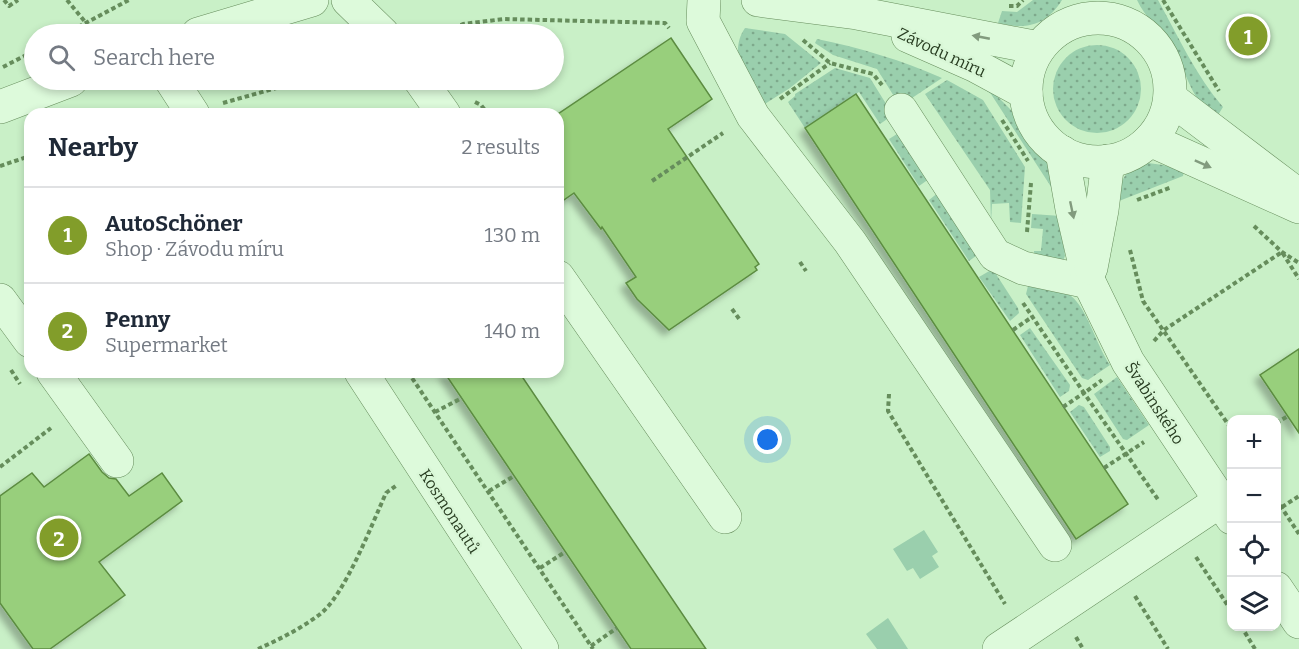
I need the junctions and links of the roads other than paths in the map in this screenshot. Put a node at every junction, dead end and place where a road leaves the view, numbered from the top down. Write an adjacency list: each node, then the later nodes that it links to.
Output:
1 (312, 0): 8 (street)
2 (348, 0): 9 (street)
3 (704, 0): 34 (street)
4 (758, 0): 7 (street, Závodu míru)
5 (1078, 11): 6 (street); 10 (street)
6 (1122, 11): 15 (street)
7 (857, 13): 10 (street, Závodu míru, one-way to 7); 14 (street, Závodu míru)
8 (232, 24)
9 (373, 24)
10 (1039, 48): 14 (street)
11 (45, 90): 17 (street)
12 (182, 90): 18 (street)
13 (427, 90): 19 (street)
14 (1026, 93): 21 (street)
15 (1170, 98): 20 (street); 23 (street)
16 (894, 100): 25 (street)
17 (0, 107)
18 (202, 108)
19 (440, 108)
20 (1150, 140): 22 (street); 24 (street, one-way to 24)
21 (1062, 152): 22 (street); 25 (street, Švabinského, one-way to 25)
22 (1108, 161): 25 (street)
23 (1299, 196)
24 (1299, 207)
25 (1089, 282): 32 (street, Švabinského)
26 (564, 286): 33 (street)
27 (0, 300): 28 (street)
28 (24, 333)
29 (57, 378): 31 (street)
30 (365, 378): 38 (street, Kosmonautů)
31 (117, 461)
32 (1226, 510): 37 (street)
33 (725, 517)
34 (1055, 545)
35 (1281, 595): 36 (street)
36 (1299, 622)
37 (1011, 641)
38 (542, 649)

